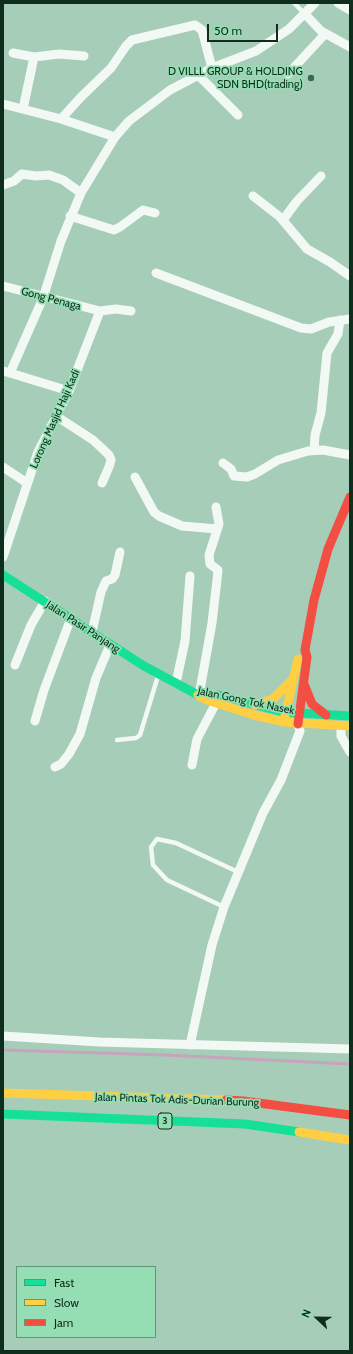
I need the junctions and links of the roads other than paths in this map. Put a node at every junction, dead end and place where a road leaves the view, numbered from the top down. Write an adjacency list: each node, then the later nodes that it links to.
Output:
1 (294, 3): 5 (lane)
2 (315, 3): 5 (street)
3 (338, 3): 4 (street)
4 (350, 10)
5 (305, 14): 6 (street); 11 (street)
6 (325, 34): 7 (street); 12 (street)
7 (350, 47)
8 (13, 53): 10 (street)
9 (84, 56): 10 (street)
10 (34, 57): 15 (street)
11 (212, 68): 13 (street); 17 (street)
12 (288, 74)
13 (198, 75): 16 (street); 18 (street)
14 (3, 104): 15 (street)
15 (22, 109): 17 (street)
16 (238, 115)
17 (61, 119): 18 (street)
18 (115, 137): 21 (street)
19 (321, 176): 25 (street)
20 (3, 185): 21 (street)
21 (81, 193): 24 (street)
22 (253, 196): 25 (street)
23 (155, 213): 24 (street)
24 (70, 216): 29 (street)
25 (283, 220): 27 (street)
26 (156, 273): 33 (street)
27 (350, 276)
28 (3, 286): 29 (street, Gong Penaga)
29 (43, 298): 30 (street, Gong Penaga); 34 (street)
30 (100, 311): 31 (street); 35 (street, Lorong Masjid Haji Kadi)
31 (131, 311)
32 (350, 319): 33 (street)
33 (340, 320): 37 (street)
34 (7, 372): 35 (street)
35 (69, 391): 36 (street, Lorong Masjid Haji Kadi)
36 (56, 416): 42 (street, Lorong Masjid Haji Kadi); 43 (street)
37 (314, 450): 38 (street); 39 (street)
38 (350, 455)
39 (223, 463)
40 (3, 467): 42 (street)
41 (136, 477): 46 (street)
42 (27, 483): 48 (street, Lorong Masjid Haji Kadi)
43 (102, 483)
44 (350, 497): 57 (main road)
45 (216, 507): 46 (street)
46 (217, 529): 59 (street)
47 (120, 552): 53 (street)
48 (3, 557)
49 (3, 575): 51 (main road, Jalan Pasir Panjang)
50 (190, 576): 58 (street)
51 (44, 601): 52 (main road, Jalan Pasir Panjang); 55 (street)
52 (71, 618): 53 (main road, Jalan Pasir Panjang); 66 (street)
53 (92, 632): 54 (main road, Jalan Pasir Panjang)
54 (110, 645): 56 (main road, Jalan Pasir Panjang); 73 (street)
55 (15, 665)
56 (162, 676): 58 (main road, Jalan Gong Tok Nasek); 70 (lane)
57 (298, 680): 61 (main road); 62 (main road); 63 (main road); 64 (main road)
58 (176, 683): 59 (main road, Jalan Gong Tok Nasek)
59 (195, 690): 60 (main road, Jalan Gong Tok Nasek); 61 (main road, Jalan Gong Tok Nasek)
60 (216, 703): 67 (main road, Jalan Gong Tok Nasek); 72 (street)
61 (253, 705): 62 (main road, Jalan Gong Tok Nasek)
62 (286, 712): 63 (main road, Jalan Gong Tok Nasek); 67 (main road)
63 (299, 713): 64 (main road, Jalan Gong Tok Nasek); 68 (main road)
64 (326, 715): 65 (main road, Jalan Gong Tok Nasek)
65 (350, 716)
66 (36, 721)
67 (284, 722): 68 (main road, Jalan Gong Tok Nasek)
68 (298, 724): 69 (main road, Jalan Gong Tok Nasek); 74 (street)
69 (345, 726): 71 (street)
70 (117, 740)
71 (350, 752)
72 (192, 765)
73 (55, 767)
74 (238, 872): 75 (street); 75 (lane)
75 (224, 907): 77 (street)
76 (3, 1036): 77 (street)
77 (190, 1045): 78 (street)
78 (350, 1049)
79 (3, 1093): 81 (main road, Jalan Pintas Tok Adis-Durian Burung)
80 (3, 1114): 82 (main road, Jalan Pintas Tok Adis-Durian Burung / 3)
81 (350, 1115)
82 (350, 1140)

